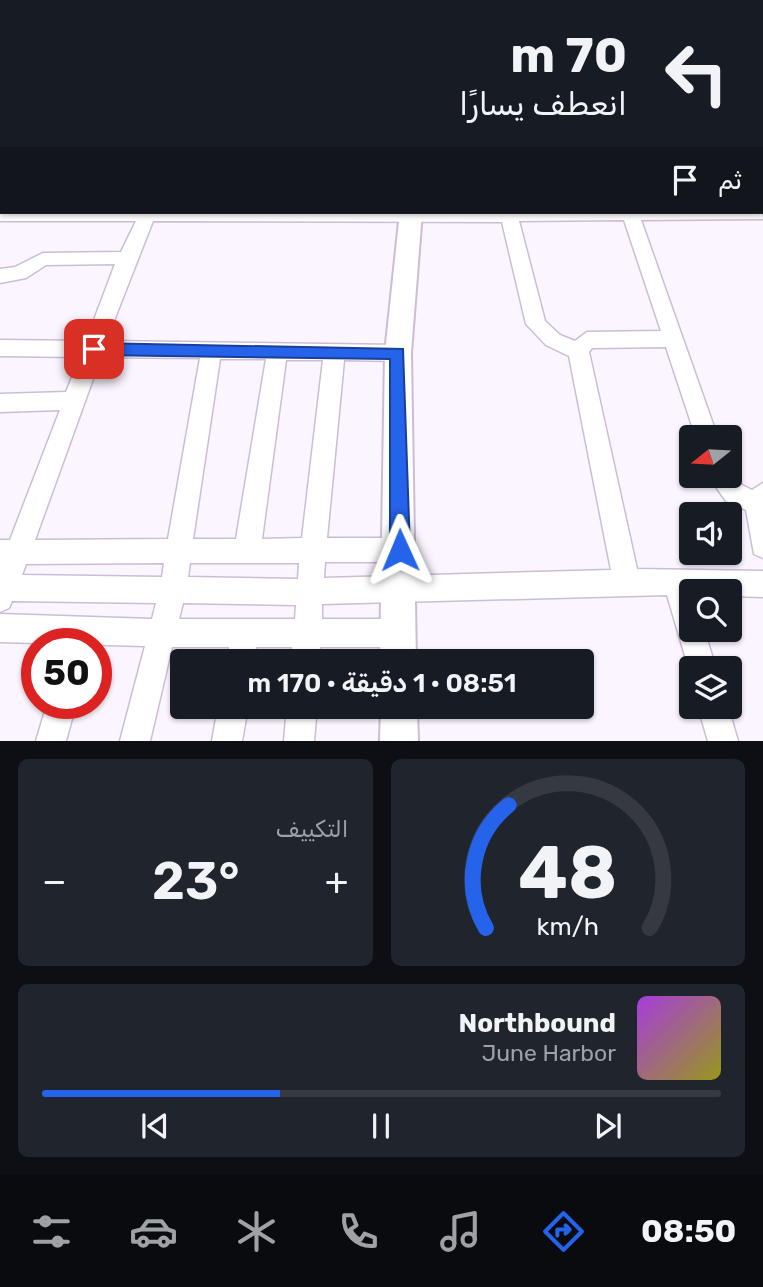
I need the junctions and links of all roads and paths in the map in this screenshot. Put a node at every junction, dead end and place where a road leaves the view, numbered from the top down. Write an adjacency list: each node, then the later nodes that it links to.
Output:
1 (74, 214): 5 (street)
2 (147, 214): 9 (street)
3 (278, 214): 6 (street)
4 (697, 214): 7 (street)
5 (0, 215)
6 (410, 215): 8 (street); 18 (main road)
7 (631, 215): 8 (street); 11 (street)
8 (509, 216): 14 (street)
9 (127, 258): 10 (street); 13 (street)
10 (0, 276)
11 (673, 339): 14 (street); 21 (street)
12 (0, 348): 13 (street)
13 (94, 349): 15 (street); 19 (street)
14 (578, 351): 30 (street)
15 (211, 352): 16 (street); 29 (street)
16 (277, 352): 17 (street); 28 (street)
17 (334, 353): 18 (street); 26 (street)
18 (398, 353): 25 (main road)
19 (74, 401): 20 (street); 27 (street)
20 (0, 403)
21 (703, 425)
22 (730, 488): 23 (street)
23 (760, 499): 24 (street)
24 (763, 546)
25 (400, 550): 26 (street); 33 (main road)
26 (313, 551): 28 (street); 36 (street)
27 (8, 552): 29 (street); 34 (street)
28 (247, 552): 29 (street)
29 (179, 553): 35 (street)
30 (627, 582): 31 (street); 33 (street)
31 (677, 584): 32 (street); 47 (street)
32 (763, 584)
33 (400, 587): 36 (street); 42 (main road)
34 (1, 592): 35 (street)
35 (172, 593): 36 (street); 41 (street)
36 (310, 593): 40 (street)
37 (0, 628): 38 (street)
38 (21, 630)
39 (244, 632): 40 (street); 41 (street); 44 (street)
40 (307, 632): 42 (street); 45 (street)
41 (160, 633): 43 (street); 54 (street)
42 (398, 633): 46 (main road)
43 (112, 635)
44 (242, 649)
45 (306, 649)
46 (398, 649)
47 (698, 656)
48 (58, 719): 53 (street)
49 (231, 719): 55 (street)
50 (301, 719): 56 (street)
51 (399, 719): 57 (main road)
52 (717, 719): 58 (street)
53 (51, 741)
54 (135, 741)
55 (228, 741)
56 (299, 741)
57 (399, 741)
58 (723, 741)

